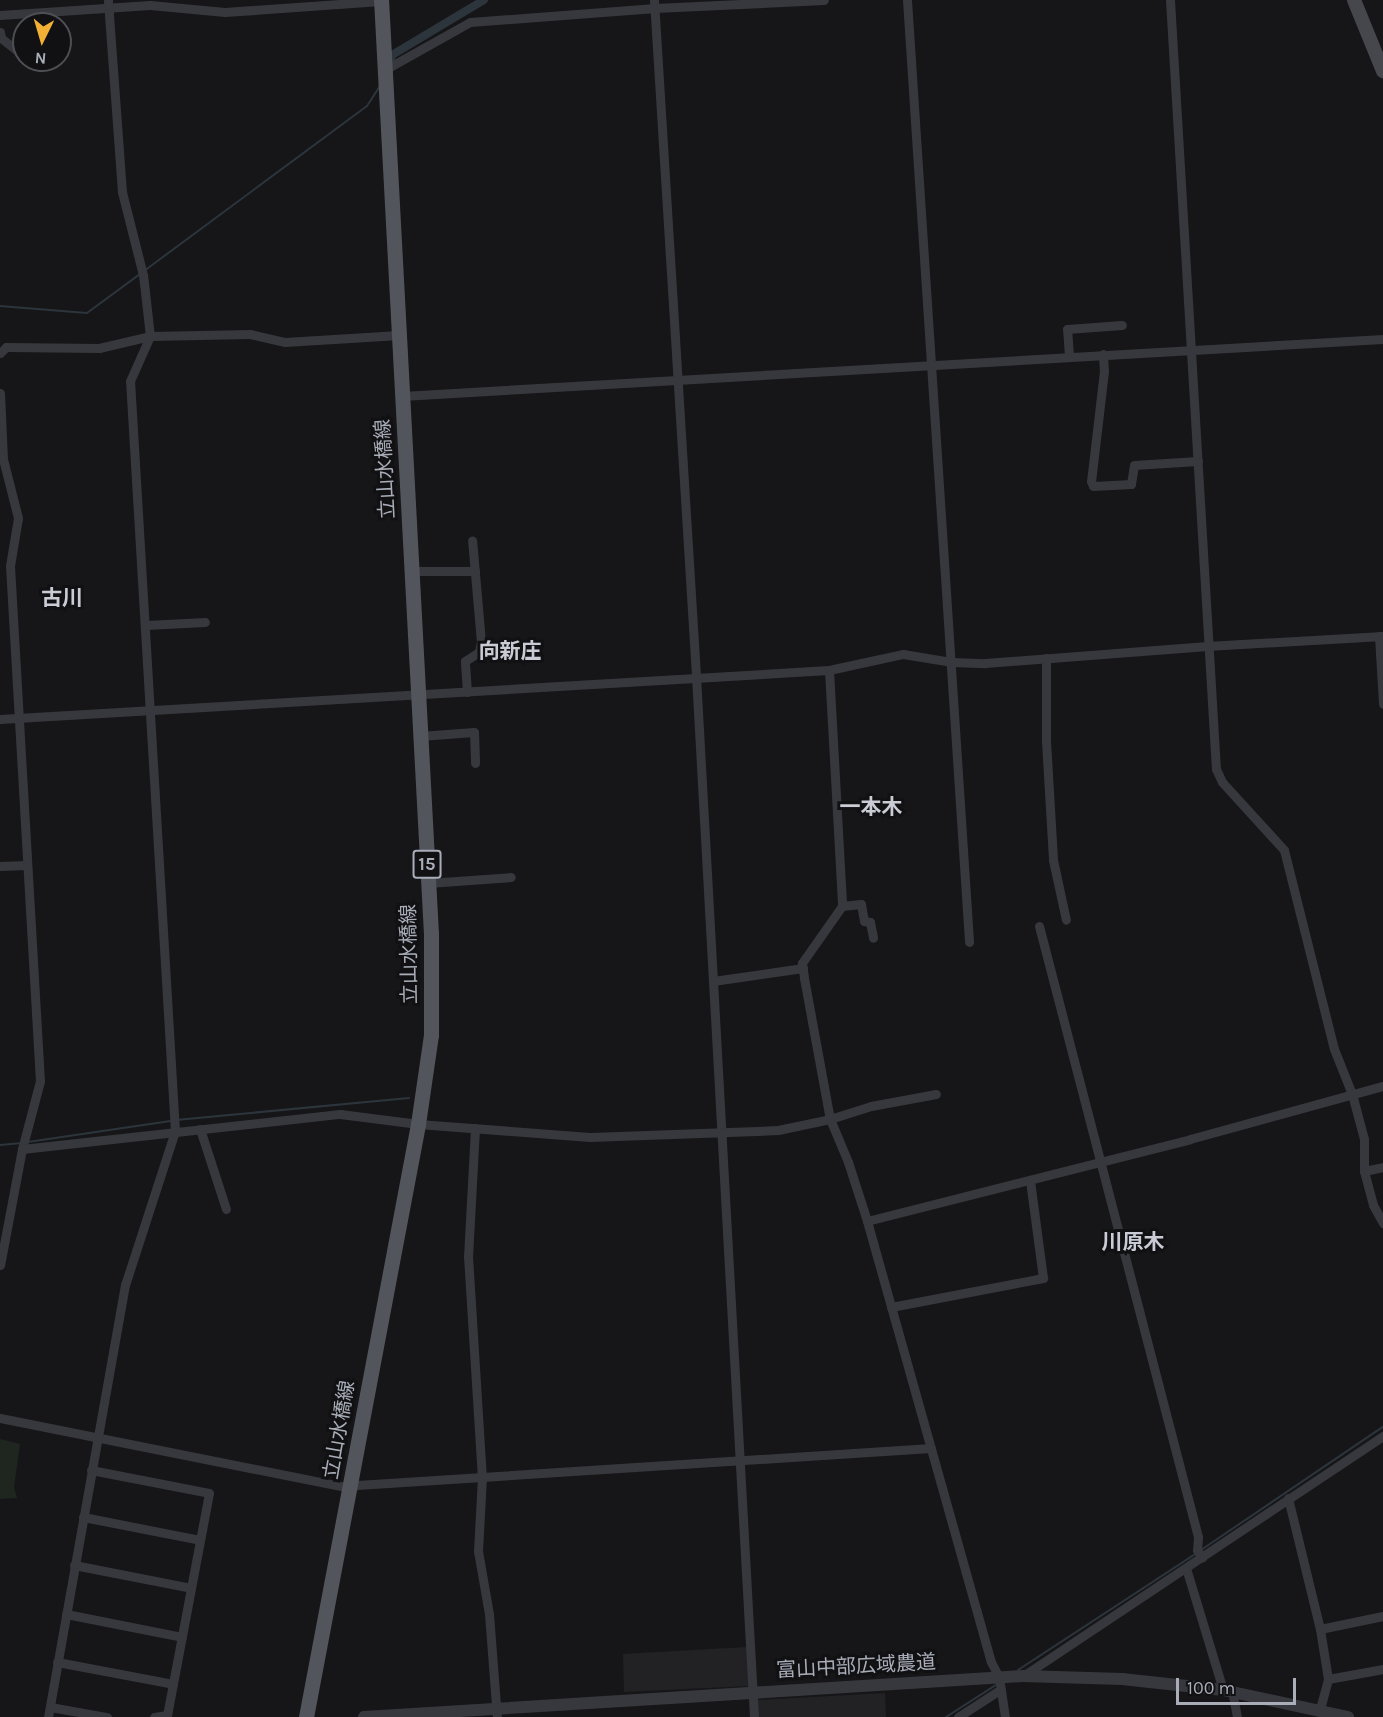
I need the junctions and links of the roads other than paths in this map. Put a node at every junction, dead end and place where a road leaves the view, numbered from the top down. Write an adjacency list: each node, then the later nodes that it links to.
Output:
1 (824, 0): 8 (street)
2 (907, 0): 22 (street)
3 (1170, 0): 18 (street)
4 (1354, 0): 12 (main road)
5 (381, 1): 6 (street); 13 (main road, 立山水橋線 / 15)
6 (150, 2): 7 (street)
7 (108, 4): 9 (street); 16 (street)
8 (654, 4): 13 (street); 23 (street)
9 (0, 15)
10 (0, 32): 11 (street)
11 (12, 47)
12 (1381, 62)
13 (386, 69): 15 (main road, 立山水橋線 / 15)
14 (1122, 326): 21 (street)
15 (399, 335): 16 (street); 25 (main road, 立山水橋線 / 15)
16 (150, 336): 19 (street); 31 (street)
17 (1383, 339): 18 (street)
18 (1192, 349): 20 (street); 26 (street)
19 (0, 352)
20 (1103, 354): 21 (street); 26 (street)
21 (1070, 356): 22 (street)
22 (932, 363): 23 (street); 35 (street)
23 (679, 378): 25 (street); 37 (street)
24 (0, 393): 42 (street)
25 (402, 396): 28 (main road, 立山水橋線 / 15)
26 (1198, 460): 33 (street)
27 (472, 540): 29 (street)
28 (411, 571): 29 (street); 39 (main road, 立山水橋線 / 15)
29 (475, 571): 38 (street)
30 (206, 622): 31 (street)
31 (146, 625): 41 (street)
32 (1381, 636): 33 (street); 40 (street)
33 (1207, 646): 34 (street); 59 (street)
34 (1046, 658): 35 (street); 51 (street)
35 (952, 662): 36 (street); 54 (street)
36 (829, 670): 37 (street); 50 (street)
37 (696, 676): 38 (street); 56 (street)
38 (467, 692): 39 (street)
39 (418, 696): 41 (street); 44 (main road, 立山水橋線 / 15)
40 (1383, 704)
41 (151, 711): 42 (street); 64 (street)
42 (19, 718): 43 (street); 46 (street)
43 (0, 719)
44 (420, 736): 45 (street); 49 (main road, 立山水橋線 / 15)
45 (476, 763)
46 (27, 865): 47 (street); 66 (street)
47 (0, 866)
48 (512, 877): 49 (street)
49 (428, 883): 61 (main road, 立山水橋線 / 15)
50 (842, 906): 53 (street); 55 (street)
51 (1066, 920)
52 (1039, 926): 67 (street)
53 (873, 938)
54 (969, 942)
55 (803, 968): 56 (street); 60 (street)
56 (713, 981): 65 (street)
57 (1383, 1086): 59 (street)
58 (936, 1094): 60 (street)
59 (1352, 1094): 67 (street); 69 (street)
60 (830, 1119): 65 (street); 72 (street)
61 (418, 1124): 62 (street); 63 (street); 83 (main road, 立山水橋線 / 15)
62 (475, 1128): 65 (street); 82 (street)
63 (200, 1129): 64 (street); 71 (street)
64 (176, 1131): 66 (street); 77 (street)
65 (722, 1133): 80 (street)
66 (22, 1149): 74 (street)
67 (1100, 1162): 70 (street); 87 (street)
68 (1383, 1167): 69 (street)
69 (1364, 1171): 73 (street)
70 (1030, 1180): 72 (street); 75 (street)
71 (226, 1209)
72 (867, 1221): 75 (street)
73 (1383, 1223)
74 (0, 1265)
75 (891, 1307): 79 (street)
76 (0, 1418): 77 (street)
77 (96, 1436): 81 (street); 83 (street)
78 (1383, 1436): 84 (street)
79 (931, 1448): 80 (street); 99 (street)
80 (741, 1460): 82 (street); 102 (street)
81 (91, 1470): 85 (street); 86 (street)
82 (482, 1477): 83 (street); 105 (street)
83 (351, 1488): 108 (main road, 立山水橋線 / 15)
84 (1288, 1498): 87 (street); 93 (street)
85 (82, 1516): 86 (street); 88 (street)
86 (200, 1540): 90 (street)
87 (1202, 1557): 89 (street)
88 (74, 1564): 90 (street); 91 (street)
89 (1186, 1568): 97 (street); 101 (street)
90 (191, 1588): 94 (street)
91 (66, 1614): 94 (street); 95 (street)
92 (1383, 1616): 93 (street)
93 (1320, 1629): 98 (street)
94 (182, 1636): 100 (street)
95 (57, 1662): 100 (street); 104 (street)
96 (1383, 1669): 98 (street)
97 (1023, 1676): 99 (street, 富山中部広域農道); 101 (street, 富山中部広域農道)
98 (1328, 1679): 103 (street)
99 (1000, 1683): 102 (street, 富山中部広域農道); 111 (street); 112 (street)
100 (173, 1684): 107 (street)
101 (1227, 1691): 103 (street, 富山中部広域農道); 113 (street)
102 (753, 1692): 105 (street, 富山中部広域農道); 110 (street)
103 (1320, 1709): 114 (street, 富山中部広域農道)
104 (49, 1712): 106 (street)
105 (496, 1713): 109 (street, 富山中部広域農道)
106 (107, 1717)
107 (154, 1717)
108 (306, 1717)
109 (364, 1717)
110 (754, 1717)
111 (958, 1717)
112 (1005, 1717)
113 (1237, 1717)
114 (1348, 1717)

